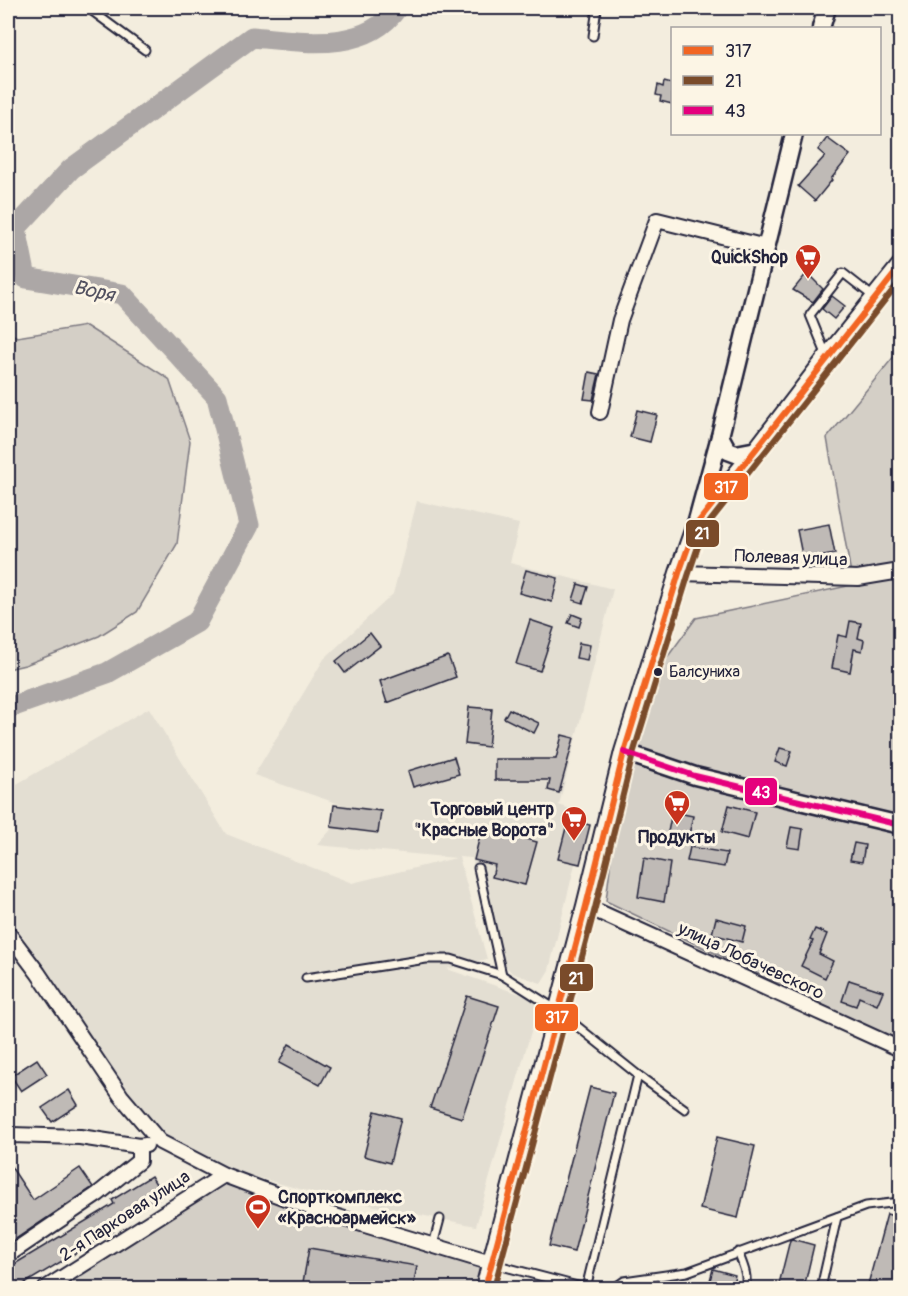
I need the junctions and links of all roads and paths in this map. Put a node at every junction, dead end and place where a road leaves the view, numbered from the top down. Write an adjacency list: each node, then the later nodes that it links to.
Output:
1 (88, 8): 6 (lane)
2 (597, 8): 5 (lane)
3 (826, 8): 4 (street)
4 (821, 27)
5 (593, 36)
6 (145, 50)
7 (794, 135): 8 (street)
8 (766, 247): 12 (street); 13 (street)
9 (900, 267): 10 (main road)
10 (875, 298): 11 (main road); 11 (lane)
11 (828, 357): 14 (main road)
12 (600, 412)
13 (720, 436): 14 (street); 15 (street)
14 (757, 450): 15 (main road)
15 (696, 525): 17 (main road)
16 (900, 571): 17 (street, Полевая улица)
17 (679, 573): 18 (main road)
18 (624, 752): 19 (street); 21 (main road)
19 (900, 825)
20 (478, 868): 23 (lane)
21 (586, 906): 25 (main road); 26 (street, улица Лобачевского)
22 (8, 933): 30 (street)
23 (502, 975): 24 (lane); 25 (lane)
24 (306, 978)
25 (557, 1010): 27 (lane); 39 (main road)
26 (900, 1049)
27 (638, 1075): 28 (lane); 42 (lane)
28 (685, 1109)
29 (9, 1134): 31 (street)
30 (160, 1142): 31 (street); 32 (street)
31 (139, 1146): 38 (street)
32 (224, 1175): 36 (street); 40 (street, 2-я Парковая улица)
33 (900, 1202): 34 (lane)
34 (837, 1217): 37 (lane); 45 (lane)
35 (440, 1219): 36 (lane)
36 (433, 1246): 39 (street)
37 (738, 1252): 43 (lane); 44 (lane)
38 (8, 1255)
39 (491, 1263): 41 (main road); 42 (lane)
40 (46, 1288)
41 (485, 1288)
42 (586, 1288)
43 (615, 1288)
44 (746, 1288)
45 (821, 1288)

